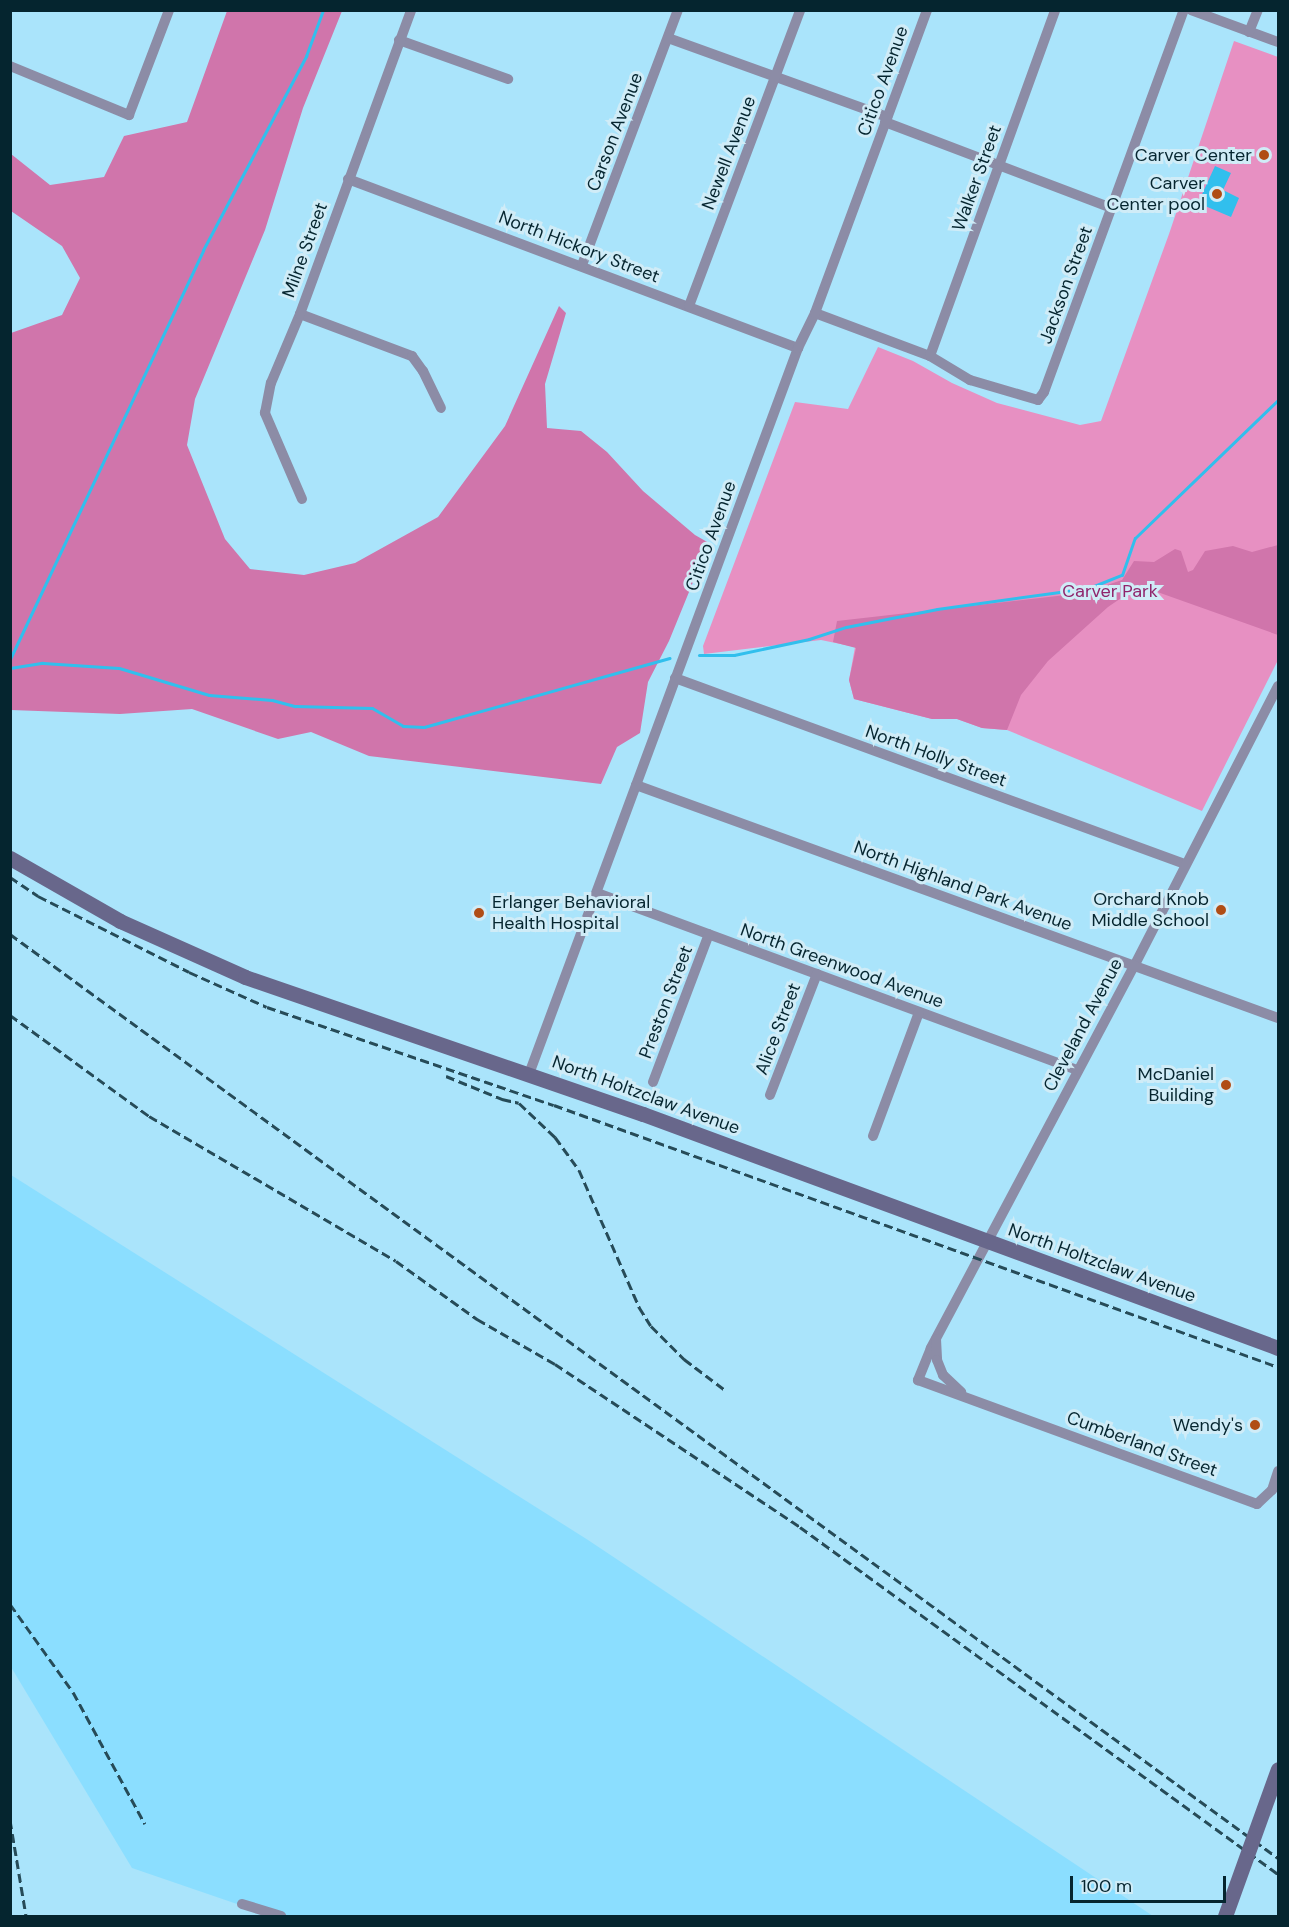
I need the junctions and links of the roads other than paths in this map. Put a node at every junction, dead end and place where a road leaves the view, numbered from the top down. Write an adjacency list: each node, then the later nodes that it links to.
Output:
1 (169, 10): 14 (street)
2 (411, 10): 12 (street, Milne Street)
3 (678, 10): 11 (street, Carson Avenue)
4 (800, 10): 15 (street, Newell Avenue)
5 (927, 10): 17 (street, Citico Avenue)
6 (1055, 10): 18 (street, Walker Street)
7 (1184, 10): 20 (street, Jackson Street)
8 (1191, 10): 10 (street)
9 (1258, 10): 10 (street)
10 (1249, 32): 13 (street)
11 (668, 39): 15 (street); 21 (street, Carson Avenue)
12 (399, 40): 16 (street); 19 (street, Milne Street)
13 (1278, 42)
14 (10, 66)
15 (776, 75): 17 (street); 22 (street, Newell Avenue)
16 (508, 79)
17 (886, 120): 18 (street); 23 (street, Citico Avenue)
18 (998, 167): 20 (street); 26 (street, Walker Street)
19 (348, 179): 21 (street, North Hickory Street); 24 (street, Milne Street)
20 (1111, 208): 26 (street, Jackson Street)
21 (582, 265): 22 (street, North Hickory Street)
22 (689, 306): 25 (street, North Hickory Street)
23 (815, 313): 25 (street, Citico Avenue); 26 (street)
24 (300, 314): 27 (street); 28 (street, Milne Street)
25 (798, 348): 29 (street, Citico Avenue)
26 (930, 356)
27 (441, 408)
28 (302, 499)
29 (675, 678): 31 (street, Citico Avenue); 33 (street, North Holly Street)
30 (1278, 686): 33 (street, Cleveland Avenue)
31 (636, 784): 34 (street, Citico Avenue); 36 (street, North Highland Park Avenue)
32 (10, 858): 41 (main road, North Holtzclaw Avenue)
33 (1185, 864): 36 (street, Cleveland Avenue)
34 (597, 892): 35 (street, North Greenwood Avenue); 41 (street, Citico Avenue)
35 (709, 934): 37 (street, North Greenwood Avenue); 42 (street, Preston Street)
36 (1134, 966): 39 (street, North Highland Park Avenue); 40 (street, Cleveland Avenue)
37 (817, 974): 38 (street, North Greenwood Avenue); 43 (street, Alice Street)
38 (919, 1012): 40 (street, North Greenwood Avenue); 44 (street)
39 (1278, 1018)
40 (1077, 1070): 45 (street, Cleveland Avenue)
41 (529, 1074): 45 (main road, North Holtzclaw Avenue)
42 (653, 1082)
43 (770, 1095)
44 (873, 1136)
45 (988, 1242): 46 (street, Cleveland Avenue); 47 (main road, North Holtzclaw Avenue)
46 (936, 1338): 48 (street, Cleveland Avenue); 49 (street, Cumberland Street)
47 (1278, 1348)
48 (918, 1380): 49 (street, Cumberland Street)
49 (977, 1401): 50 (street, Cumberland Street)
50 (1278, 1471)
51 (1278, 1769): 54 (main road, bridge)
52 (243, 1904): 53 (street)
53 (281, 1917)
54 (1224, 1917)

